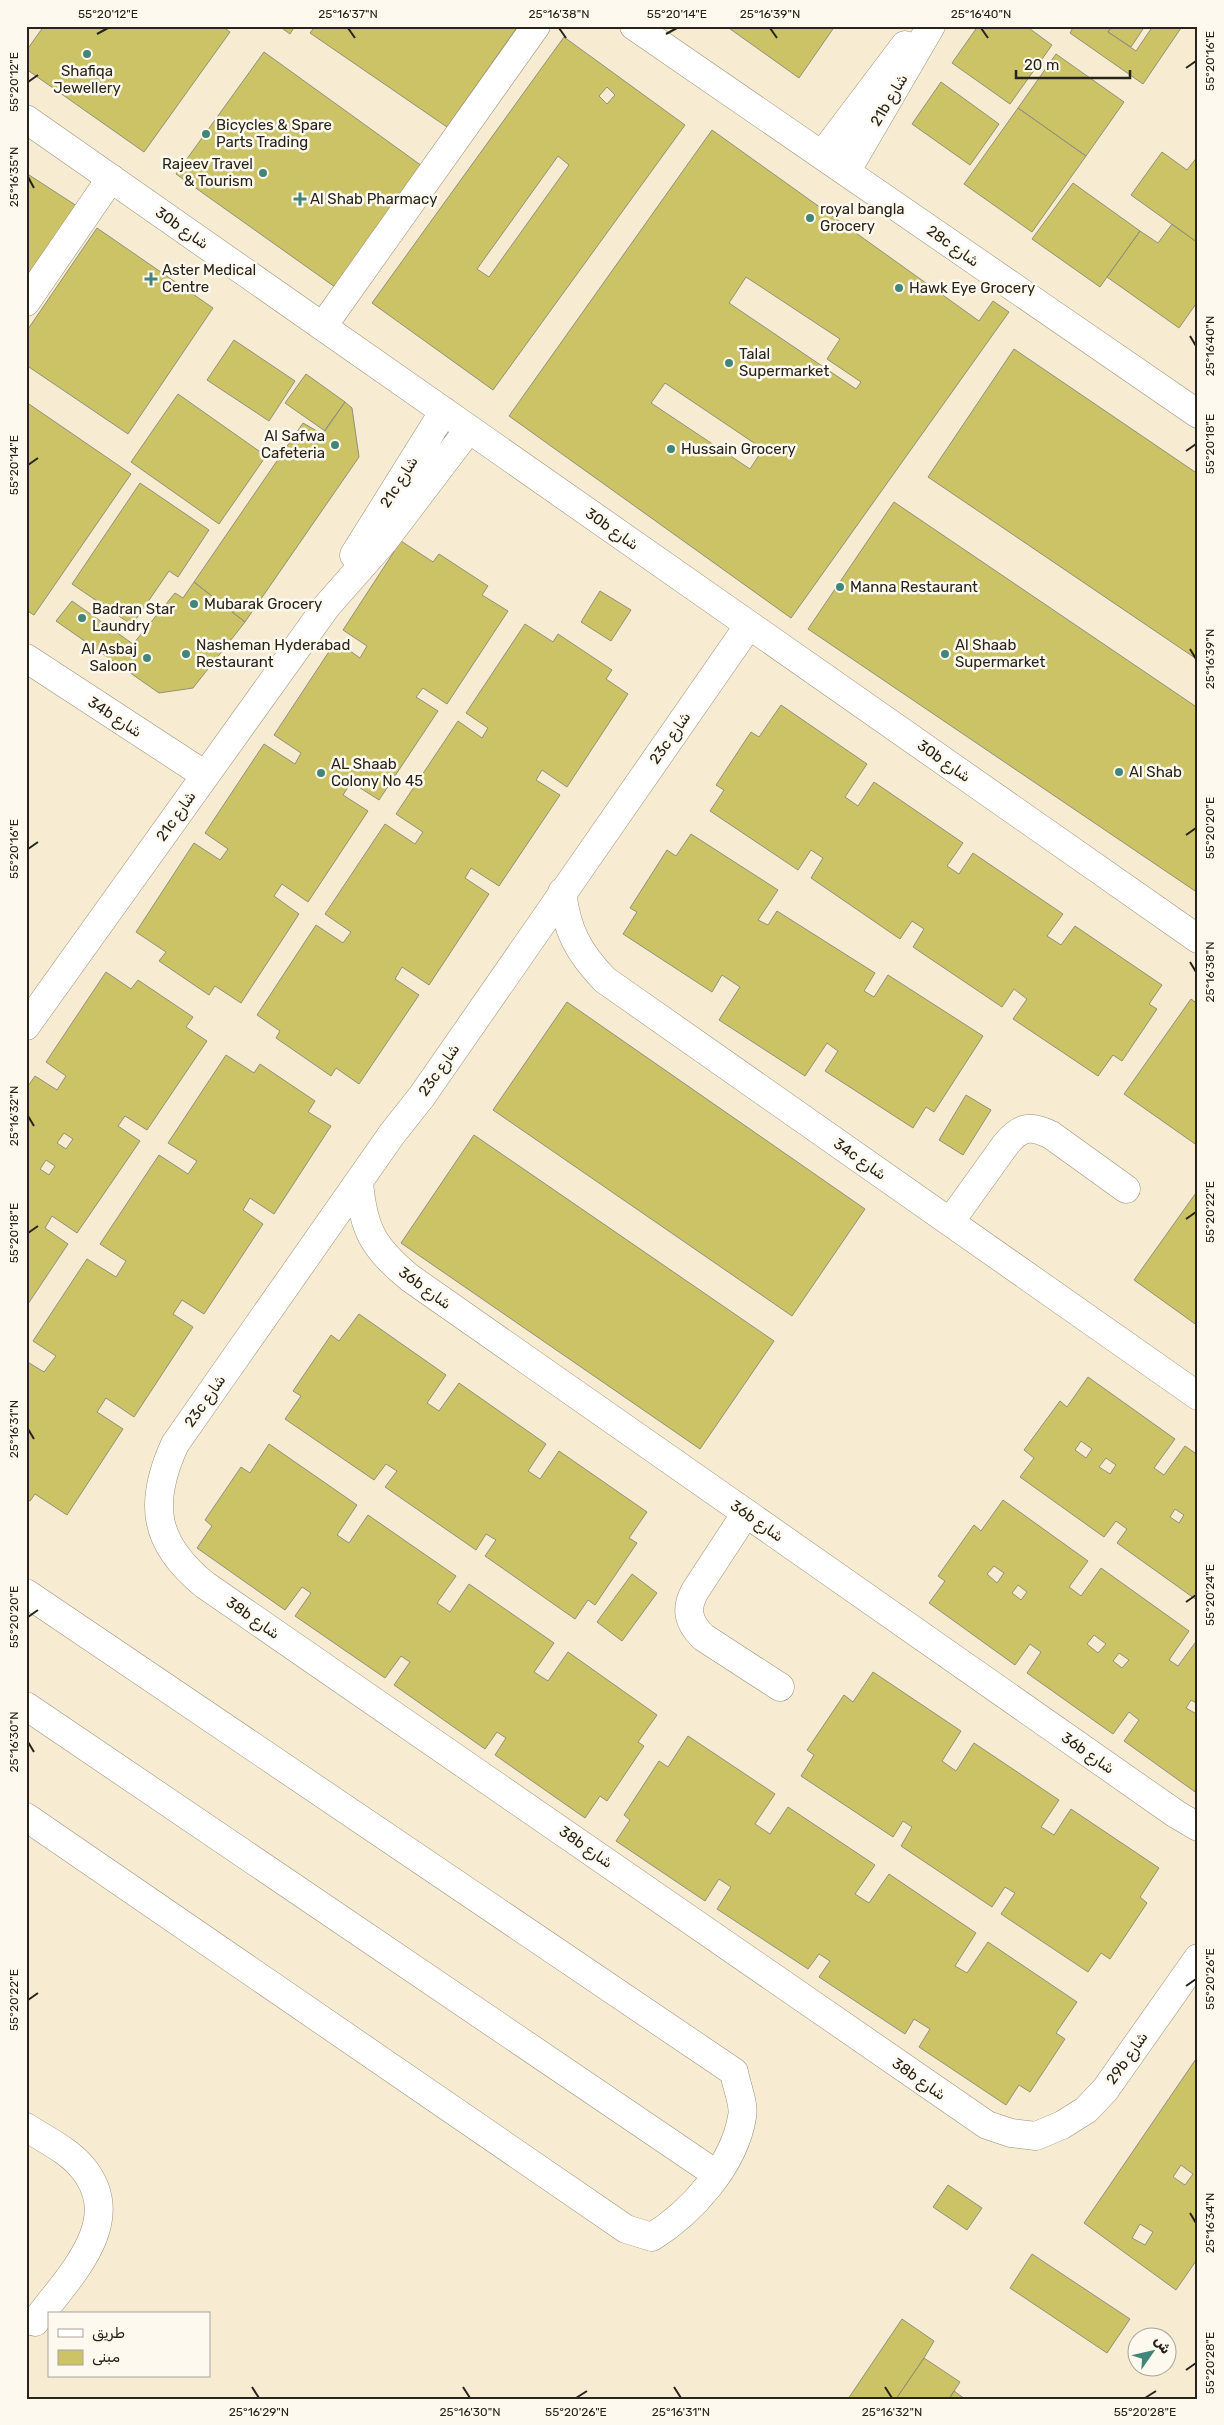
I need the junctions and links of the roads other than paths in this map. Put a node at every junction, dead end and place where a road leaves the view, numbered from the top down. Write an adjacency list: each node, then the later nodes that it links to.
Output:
1 (536, 26): 10 (street)
2 (634, 26): 6 (street, 28c شارع)
3 (921, 26): 6 (street, 21b شارع)
4 (931, 26): 7 (street, 21b شارع)
5 (26, 119): 8 (street, 30b شارع)
6 (822, 155): 7 (street, 28c شارع)
7 (846, 172): 12 (street, 28c شارع)
8 (111, 178): 9 (street); 10 (street, 30b شارع)
9 (26, 302)
10 (323, 326): 11 (street, 30b شارع)
11 (444, 411): 13 (street, 30b شارع); 14 (street, 21c شارع)
12 (1198, 414)
13 (469, 428): 14 (street, 21c شارع); 15 (street, 30b شارع)
14 (326, 607): 17 (street, 21c شارع)
15 (749, 625): 18 (street, 23c شارع); 19 (street, 30b شارع)
16 (26, 658): 17 (street, 34b شارع)
17 (205, 775): 20 (street, 21c شارع)
18 (562, 892): 21 (street, 23c شارع); 23 (street, 34c شارع)
19 (1198, 939)
20 (26, 1026)
21 (359, 1182): 25 (street, 36b شارع); 26 (street, 23c شارع)
22 (1126, 1189): 23 (street)
23 (950, 1222): 24 (street, 34c شارع)
24 (1198, 1396)
25 (746, 1513): 28 (street); 31 (street, 36b شارع)
26 (161, 1526): 34 (street, 38b شارع)
27 (26, 1593): 35 (street)
28 (780, 1687)
29 (26, 1706): 35 (street)
30 (26, 1817): 35 (street)
31 (1198, 1827)
32 (1198, 1958): 34 (street, 29b شارع)
33 (26, 2127): 36 (street)
34 (1036, 2136)
35 (716, 2174)
36 (35, 2322)

